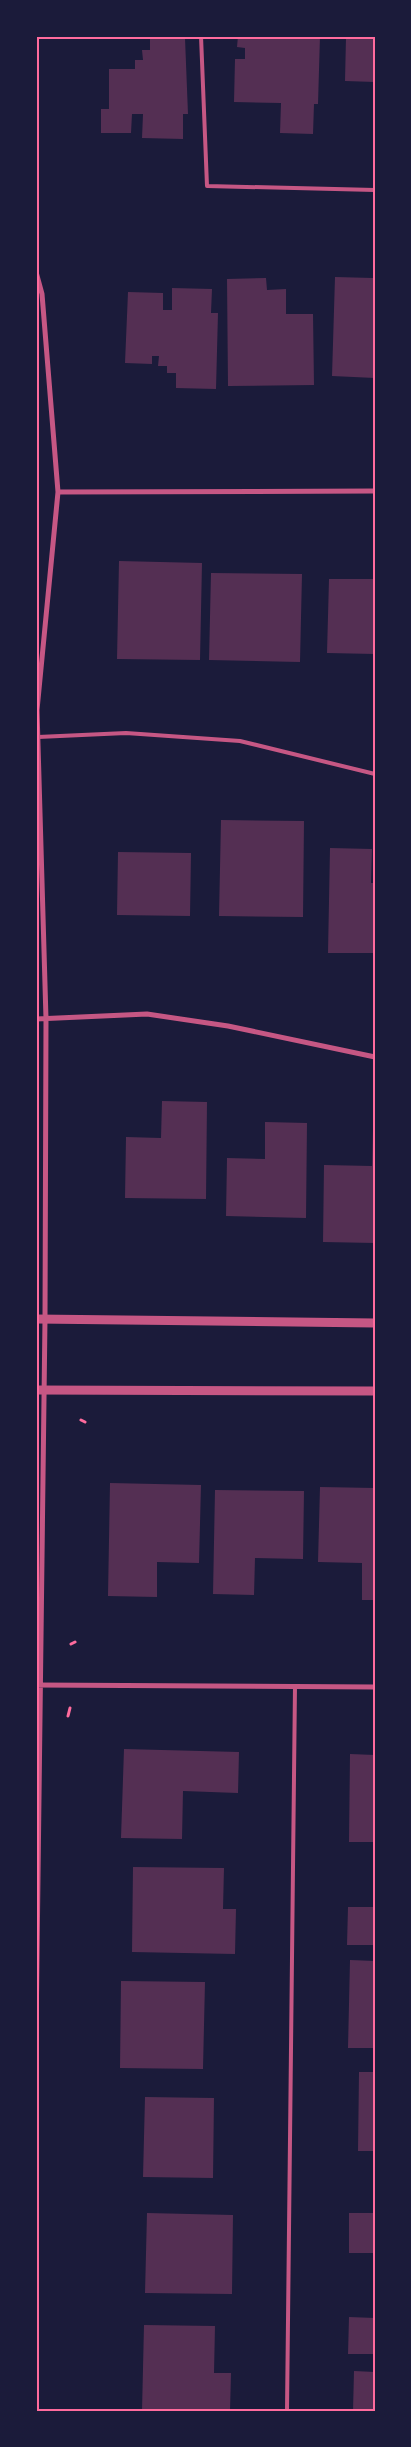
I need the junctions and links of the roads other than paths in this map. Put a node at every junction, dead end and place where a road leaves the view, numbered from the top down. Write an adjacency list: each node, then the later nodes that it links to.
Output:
1 (201, 36): 2 (lane)
2 (375, 190)
3 (37, 276): 5 (street)
4 (375, 490): 5 (street)
5 (58, 492): 6 (street)
6 (38, 737): 7 (lane); 9 (street)
7 (375, 774)
8 (36, 1019): 9 (street)
9 (46, 1019): 10 (street); 11 (street)
10 (375, 1057)
11 (40, 1319): 12 (street); 13 (street)
12 (375, 1323)
13 (40, 1390): 14 (street); 15 (street)
14 (375, 1391)
15 (38, 1685): 16 (street); 18 (street)
16 (295, 1686): 17 (street); 19 (lane)
17 (375, 1687)
18 (36, 2036)
19 (287, 2411)

